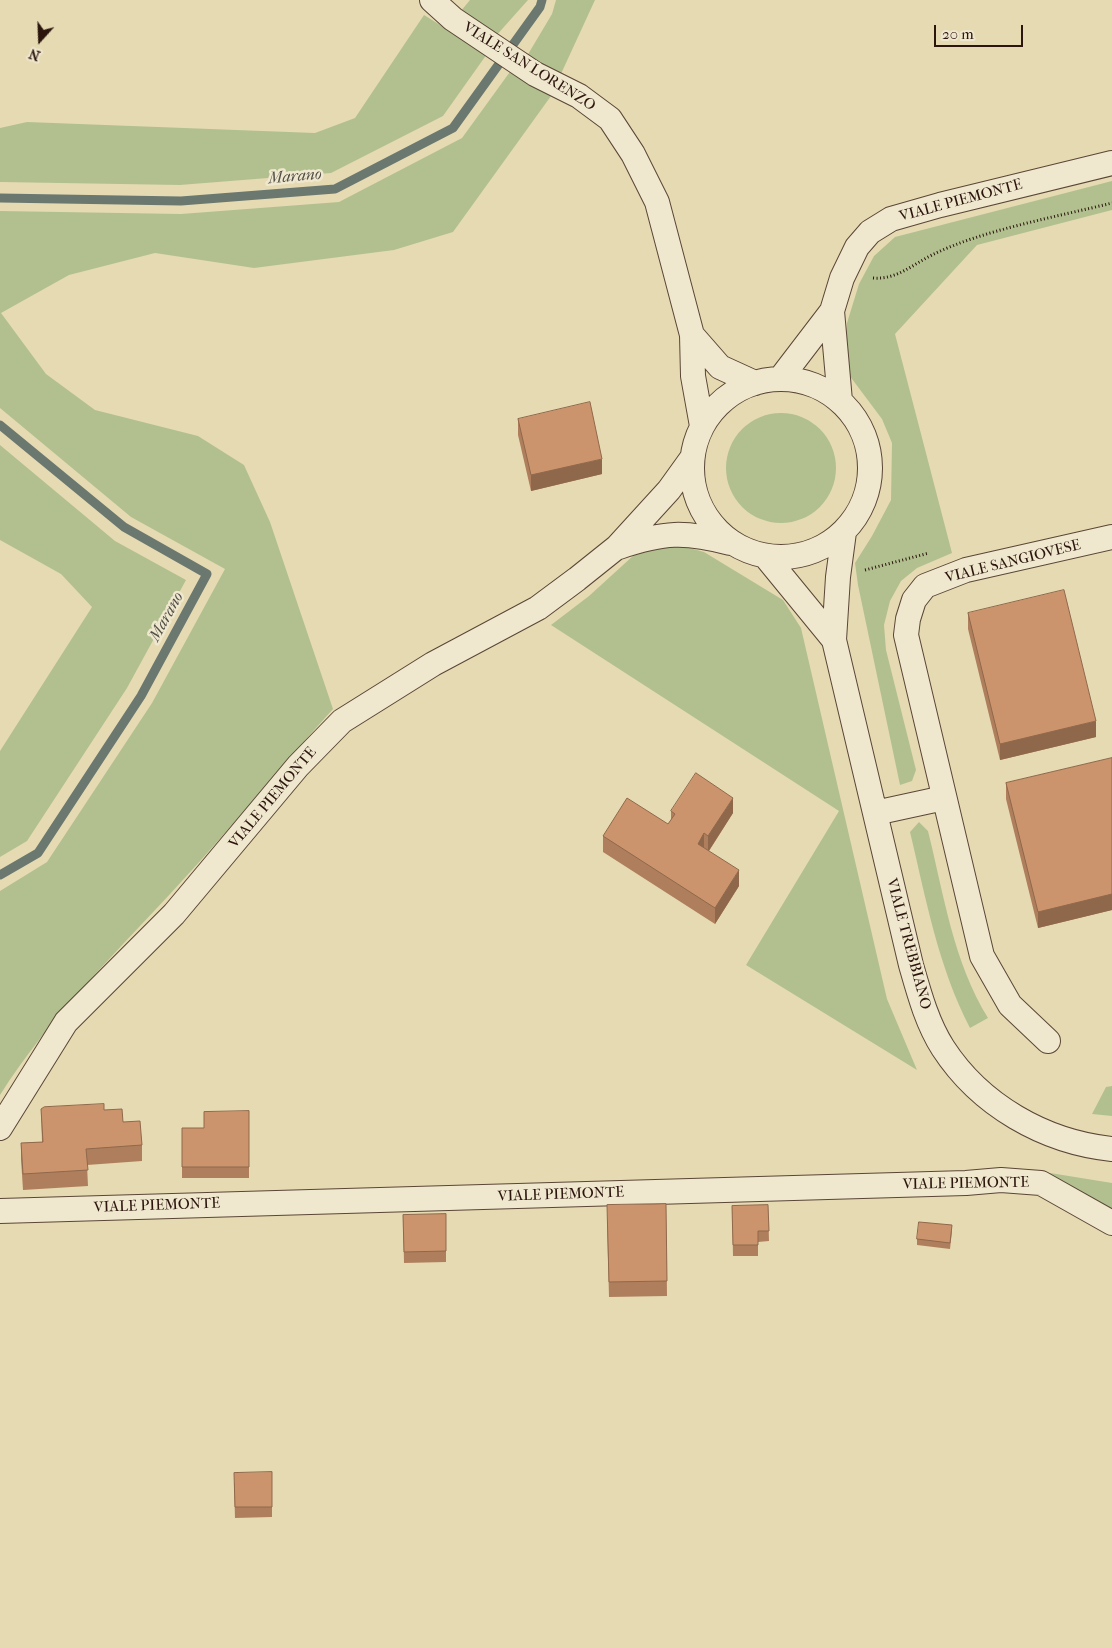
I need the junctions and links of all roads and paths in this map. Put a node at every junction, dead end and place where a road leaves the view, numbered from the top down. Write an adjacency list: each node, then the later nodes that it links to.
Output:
1 (432, 0): 6 (street, VIALE SAN LORENZO)
2 (1112, 163): 4 (street, VIALE PIEMONTE)
3 (1112, 203): 4 (path)
4 (846, 271): 5 (street, VIALE PIEMONTE)
5 (832, 311): 7 (street, VIALE PIEMONTE); 9 (street, VIALE PIEMONTE)
6 (692, 335): 8 (street, VIALE SAN LORENZO); 10 (street, VIALE SAN LORENZO)
7 (780, 379): 8 (street); 9 (street)
8 (755, 383): 10 (street)
9 (840, 401): 12 (street)
10 (702, 426): 11 (street)
11 (692, 458): 14 (street); 15 (street, VIALE PIEMONTE)
12 (844, 532): 16 (street); 18 (street, VIALE TREBBIANO)
13 (1112, 537): 17 (street, VIALE SANGIOVESE)
14 (734, 544): 15 (street, VIALE PIEMONTE); 16 (street)
15 (617, 547): 23 (street, VIALE PIEMONTE)
16 (766, 556): 19 (street, VIALE TREBBIANO)
17 (966, 570): 18 (path); 20 (street, VIALE SANGIOVESE)
18 (838, 577): 19 (street, VIALE TREBBIANO)
19 (834, 640): 21 (street, VIALE TREBBIANO)
20 (944, 798): 21 (street); 22 (street, VIALE SANGIOVESE)
21 (875, 814): 24 (street, VIALE TREBBIANO)
22 (1048, 1041)
23 (0, 1128)
24 (1112, 1149)
25 (0, 1211): 26 (street, VIALE PIEMONTE)
26 (1112, 1223)

